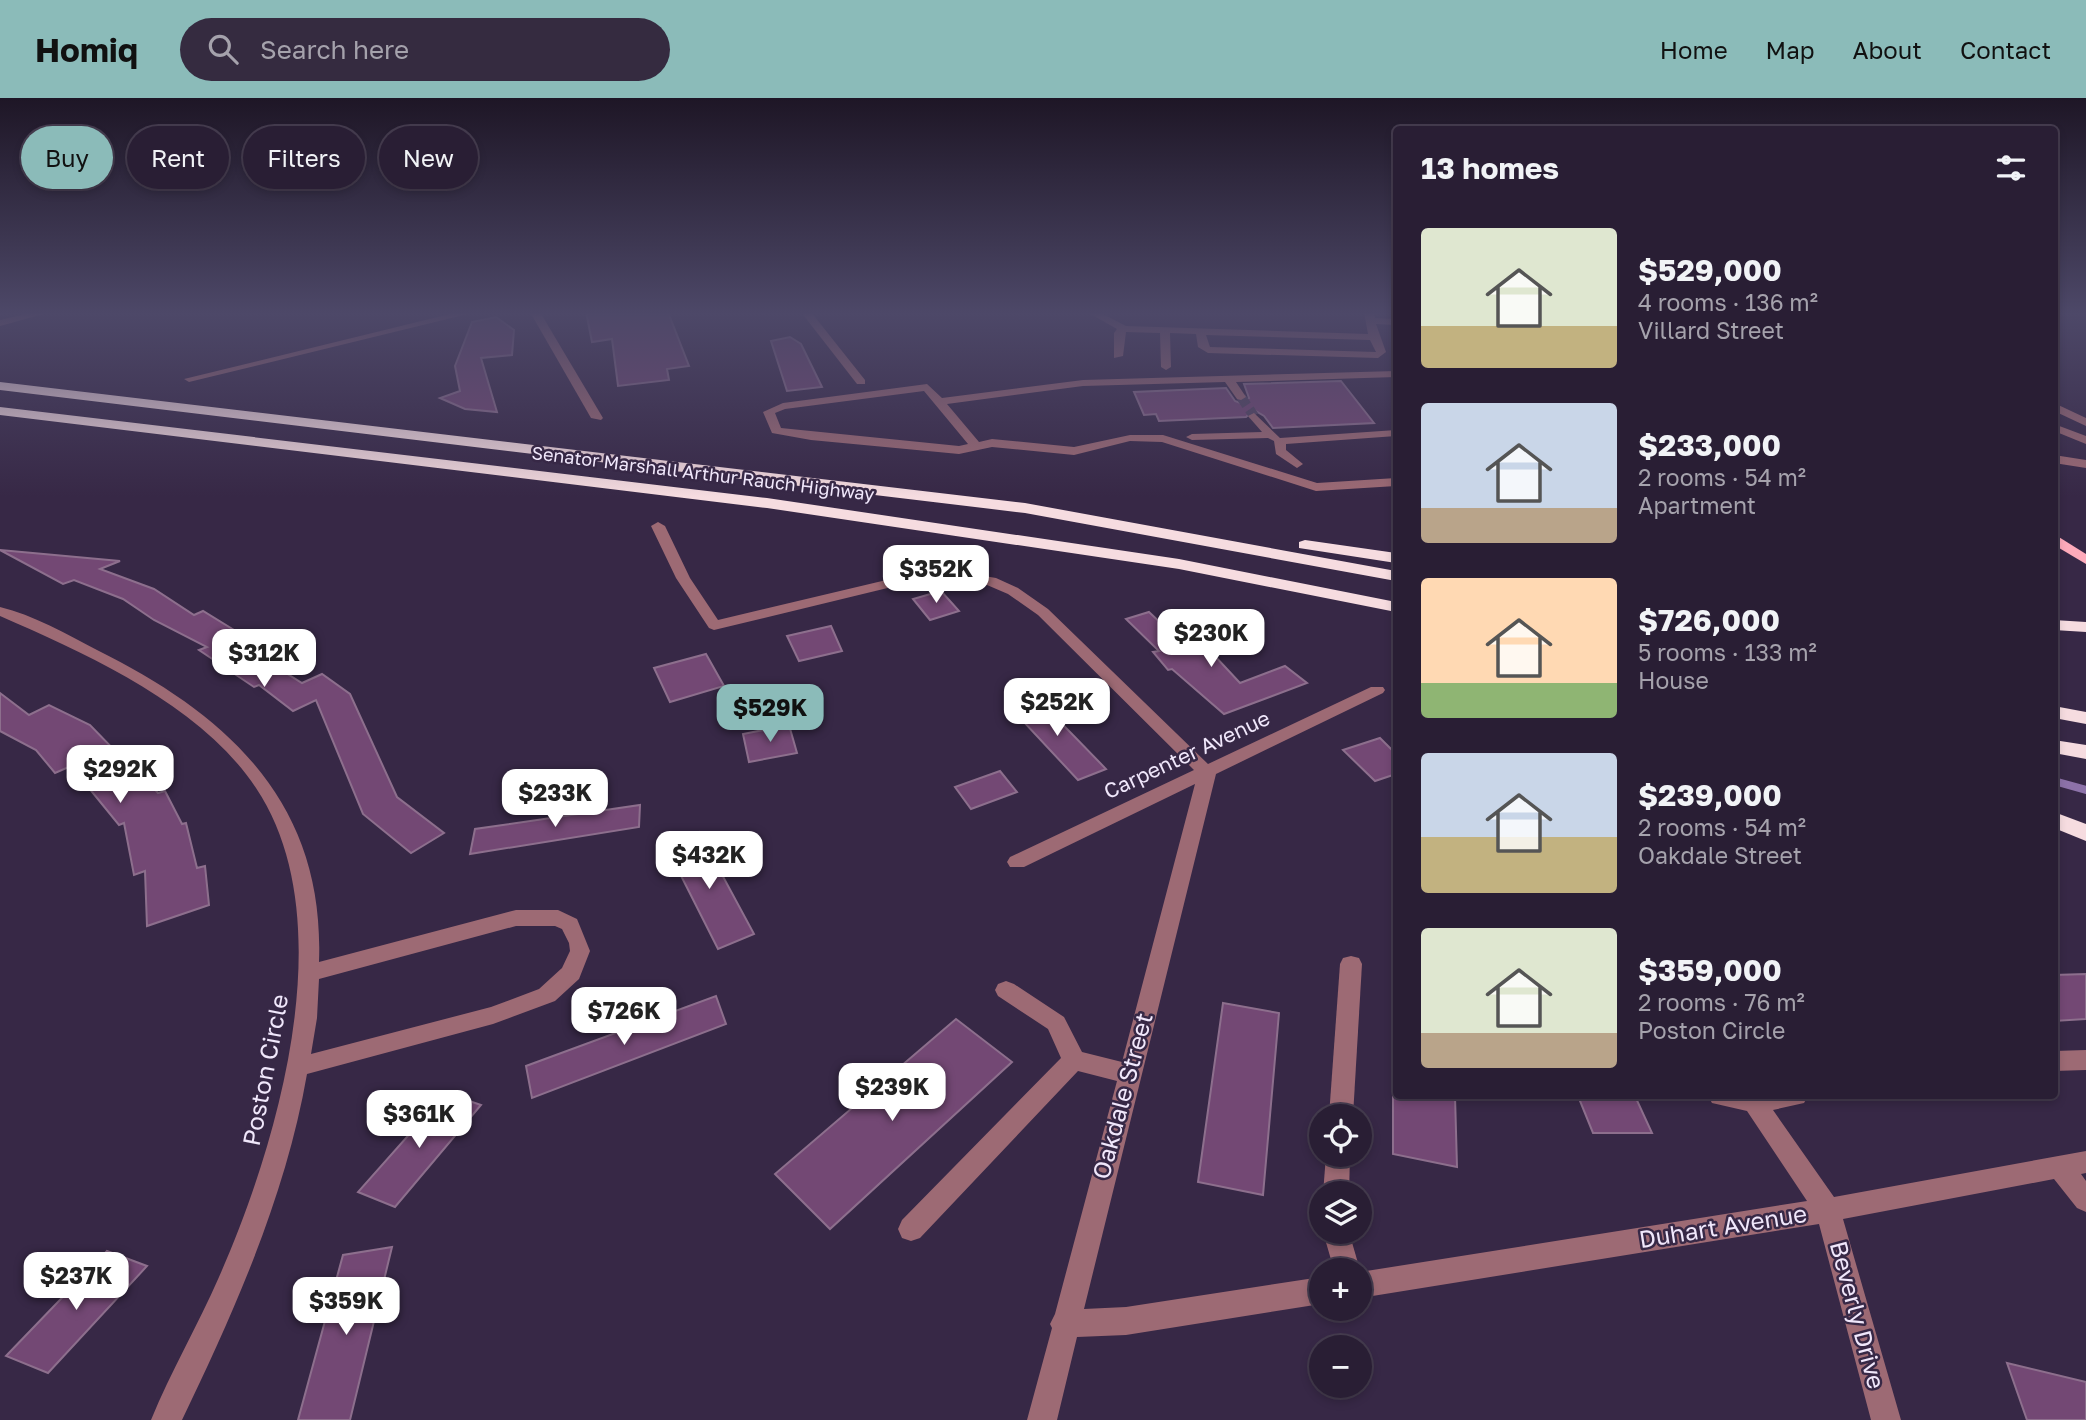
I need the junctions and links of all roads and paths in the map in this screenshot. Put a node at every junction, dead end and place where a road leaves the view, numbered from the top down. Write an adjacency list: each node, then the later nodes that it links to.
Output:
1 (211, 374): 6 (street)
2 (571, 374): 16 (street)
3 (854, 374): 7 (street)
4 (1367, 374): 5 (street)
5 (1227, 377): 9 (street); 10 (street)
6 (189, 379)
7 (861, 382)
8 (0, 387): 29 (highway, Senator Marshall Arthur Rauch Highway)
9 (1241, 397)
10 (941, 401): 24 (street); 24 (street)
11 (2058, 407): 13 (street)
12 (2058, 408): 17 (street)
13 (2086, 408)
14 (0, 413): 35 (highway, Senator Marshall Arthur Rauch Highway)
15 (1254, 416): 20 (street)
16 (597, 418)
17 (2086, 424)
18 (2058, 428): 22 (street)
19 (1393, 433): 23 (street)
20 (1268, 435): 21 (street); 23 (street)
21 (1192, 437)
22 (2086, 440)
23 (1280, 442): 27 (street)
24 (976, 446): 28 (street)
25 (2058, 461): 26 (street)
26 (2082, 463)
27 (1297, 464)
28 (1393, 482)
29 (1025, 508): 32 (highway); 34 (highway, Senator Marshall Arthur Rauch Highway)
30 (657, 526): 42 (street)
31 (2058, 541): 33 (main road)
32 (1393, 558)
33 (2086, 560)
34 (1393, 575)
35 (1393, 606)
36 (0, 611): 47 (street, Poston Circle)
37 (1377, 690): 42 (street, Carpenter Avenue)
38 (2058, 713): 39 (highway)
39 (2086, 719)
40 (2058, 747): 41 (highway)
41 (2086, 752)
42 (1207, 773): 45 (street, Carpenter Avenue); 53 (street, Oakdale Street)
43 (2058, 821): 44 (highway)
44 (2086, 833)
45 (1017, 862)
46 (1351, 964): 57 (street)
47 (311, 973): 52 (street, Poston Circle); 52 (street)
48 (1006, 990): 49 (street)
49 (1074, 1059): 53 (street); 62 (street)
50 (2086, 1060): 51 (street)
51 (2058, 1061)
52 (298, 1067): 66 (street, Poston Circle)
53 (1129, 1074): 65 (street, Oakdale Street)
54 (1737, 1099): 56 (street)
55 (1775, 1099): 56 (street)
56 (1754, 1102): 61 (street, Beverly Drive)
57 (1342, 1104)
58 (2086, 1162): 59 (street, Duhart Avenue)
59 (2058, 1166): 60 (street); 61 (street, Duhart Avenue)
60 (2086, 1200)
61 (1828, 1210): 63 (street, Duhart Avenue); 68 (street, Beverly Drive)
62 (911, 1229)
63 (1372, 1283)
64 (1309, 1293): 65 (street)
65 (1064, 1324): 67 (street, Oakdale Street)
66 (166, 1420)
67 (1042, 1420)
68 (1886, 1420)

